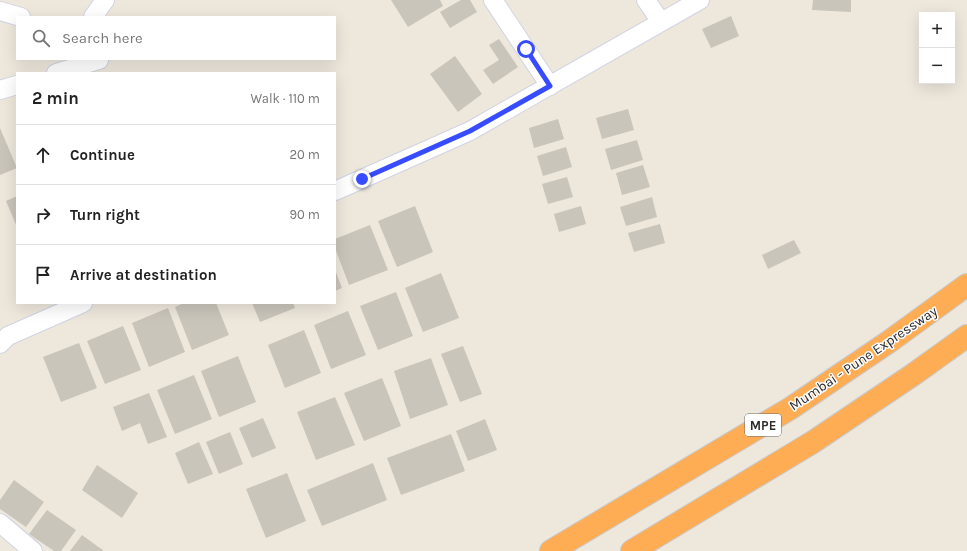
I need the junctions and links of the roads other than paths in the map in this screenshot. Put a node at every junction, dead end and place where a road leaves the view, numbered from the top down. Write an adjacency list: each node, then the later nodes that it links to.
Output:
1 (105, 0): 7 (street)
2 (493, 0): 12 (street)
3 (646, 0): 8 (street)
4 (700, 0): 8 (street)
5 (0, 11): 6 (street)
6 (18, 16)
7 (94, 16)
8 (661, 22): 12 (street)
9 (103, 64): 10 (street)
10 (61, 72)
11 (16, 85): 13 (street)
12 (550, 86): 14 (street)
13 (0, 90)
14 (336, 191)
15 (967, 286): 21 (highway, Mumbai - Pune Expressway / MPE)
16 (81, 304): 18 (street)
17 (967, 336): 22 (highway)
18 (0, 344)
19 (0, 523): 20 (street)
20 (33, 551)
21 (551, 551)
22 (632, 551)

